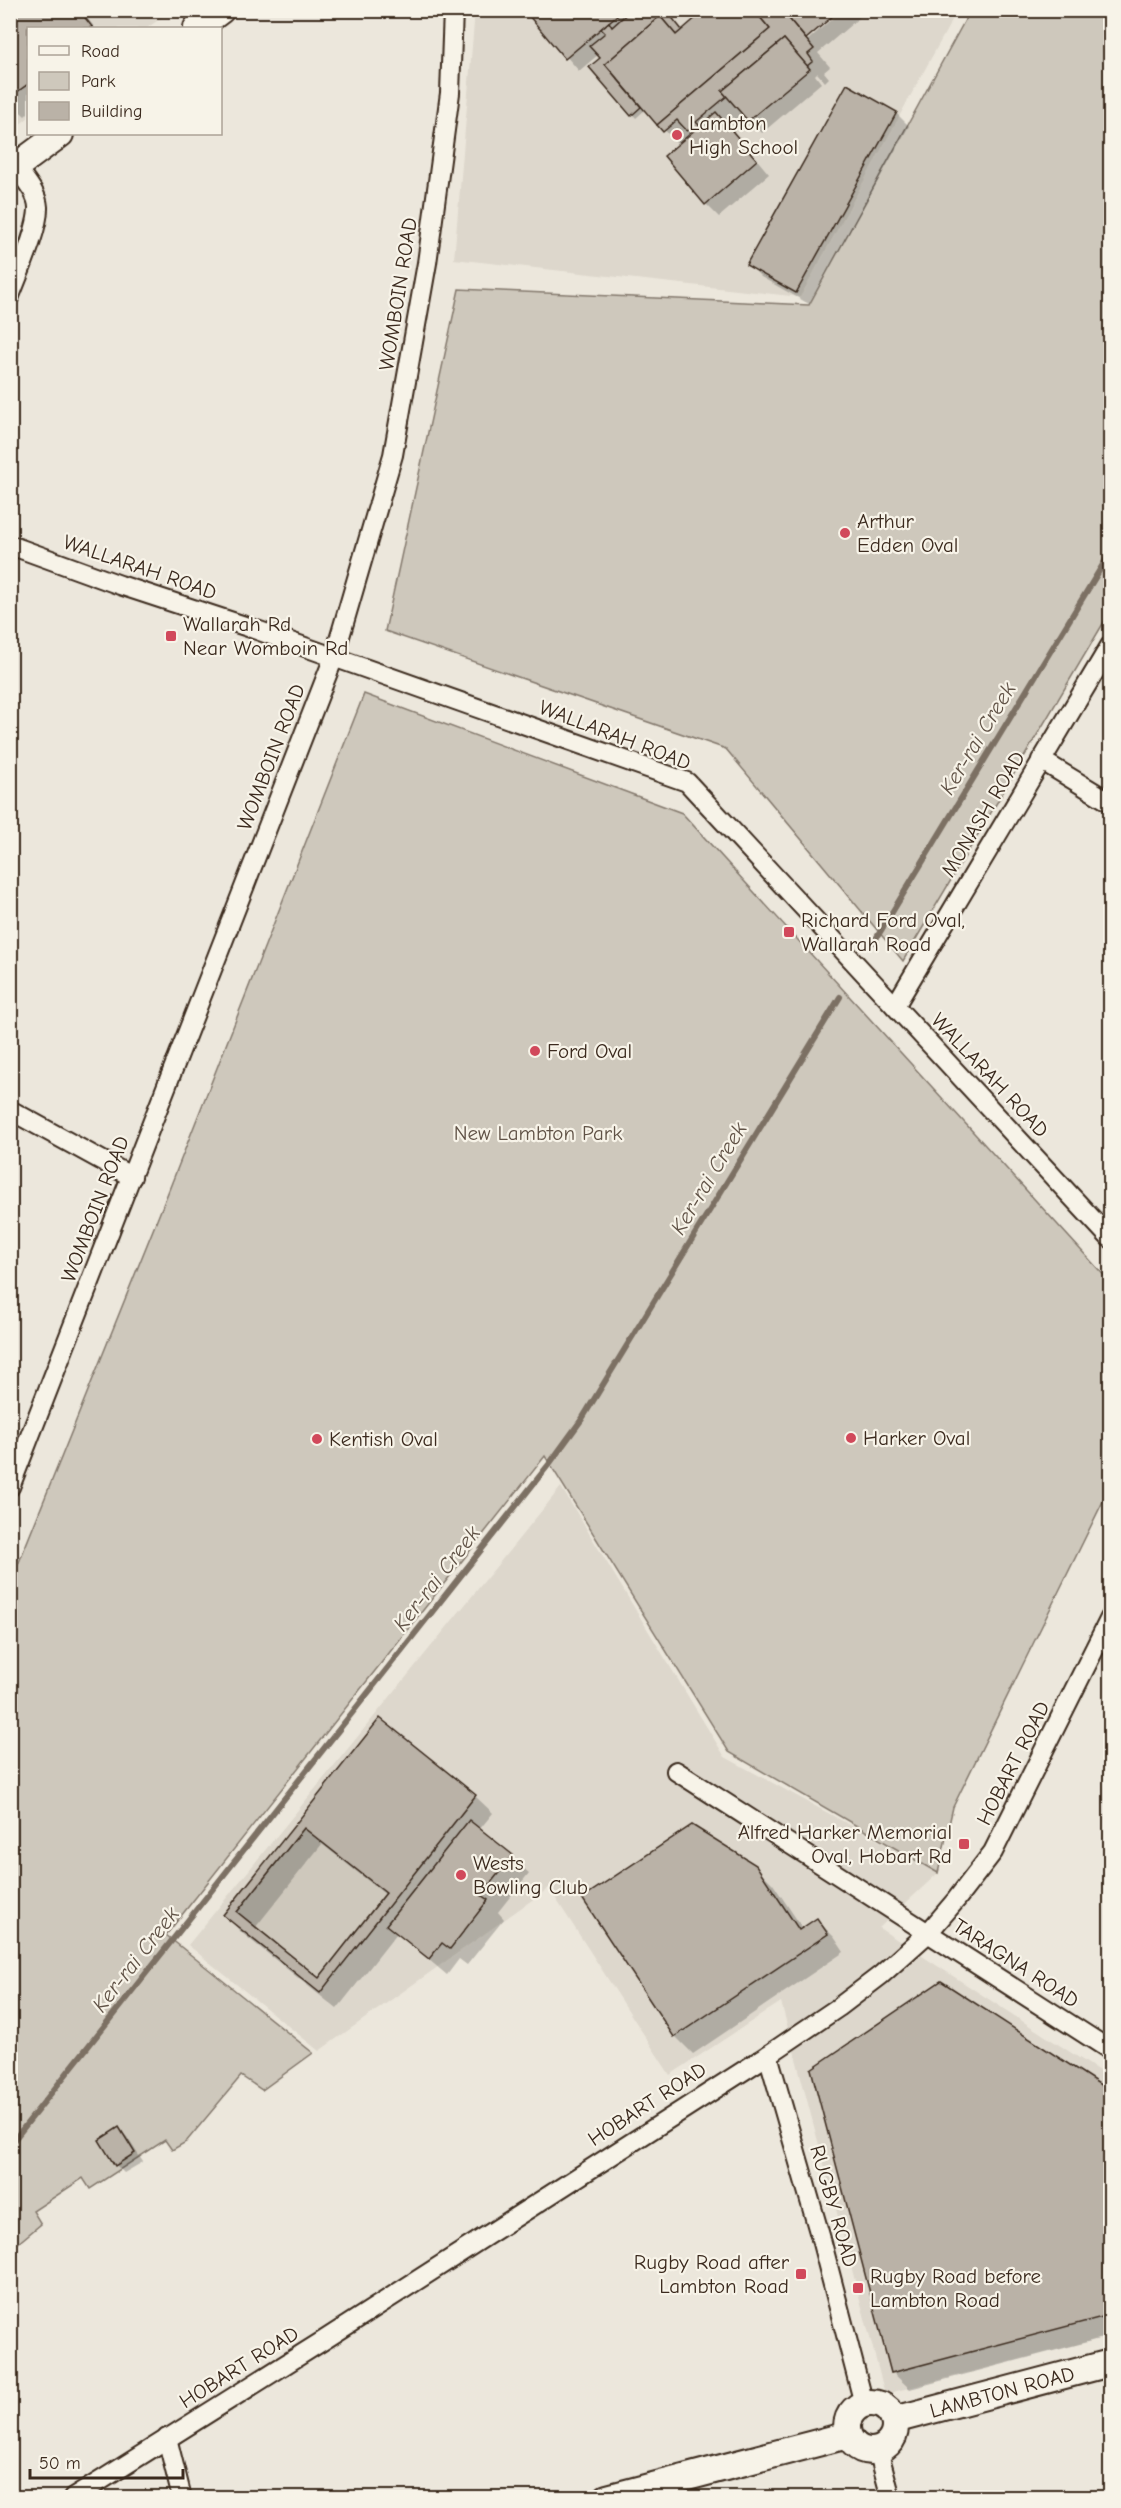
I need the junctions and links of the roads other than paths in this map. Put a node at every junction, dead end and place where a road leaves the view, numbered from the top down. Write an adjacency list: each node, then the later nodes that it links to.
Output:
1 (221, 10): 3 (main road)
2 (453, 10): 9 (street, WOMBOIN ROAD)
3 (198, 27)
4 (59, 135): 5 (main road)
5 (13, 169): 6 (street)
6 (10, 296)
7 (10, 545): 9 (street, WALLARAH ROAD)
8 (1110, 646): 10 (street, MONASH ROAD)
9 (334, 657): 12 (street, WALLARAH ROAD); 14 (street, WOMBOIN ROAD)
10 (1041, 760): 11 (street); 12 (street, MONASH ROAD)
11 (1110, 802)
12 (895, 1006): 15 (street, WALLARAH ROAD)
13 (10, 1110): 14 (street)
14 (132, 1177): 16 (street, WOMBOIN ROAD)
15 (1110, 1238)
16 (10, 1487)
17 (1110, 1618): 19 (street, HOBART ROAD)
18 (676, 1771): 19 (street, TARAGNA ROAD)
19 (928, 1933): 20 (street, TARAGNA ROAD); 21 (street, HOBART ROAD)
20 (1110, 2050)
21 (768, 2055): 23 (street, RUGBY ROAD); 26 (street, HOBART ROAD)
22 (1110, 2363): 24 (main road, LAMBTON ROAD)
23 (864, 2404): 24 (main road); 25 (main road)
24 (894, 2420): 27 (main road)
25 (848, 2435): 27 (main road); 30 (main road)
26 (168, 2438): 28 (street, HOBART ROAD); 29 (street)
27 (878, 2450): 31 (street)
28 (73, 2498)
29 (183, 2498)
30 (607, 2498)
31 (891, 2498)

